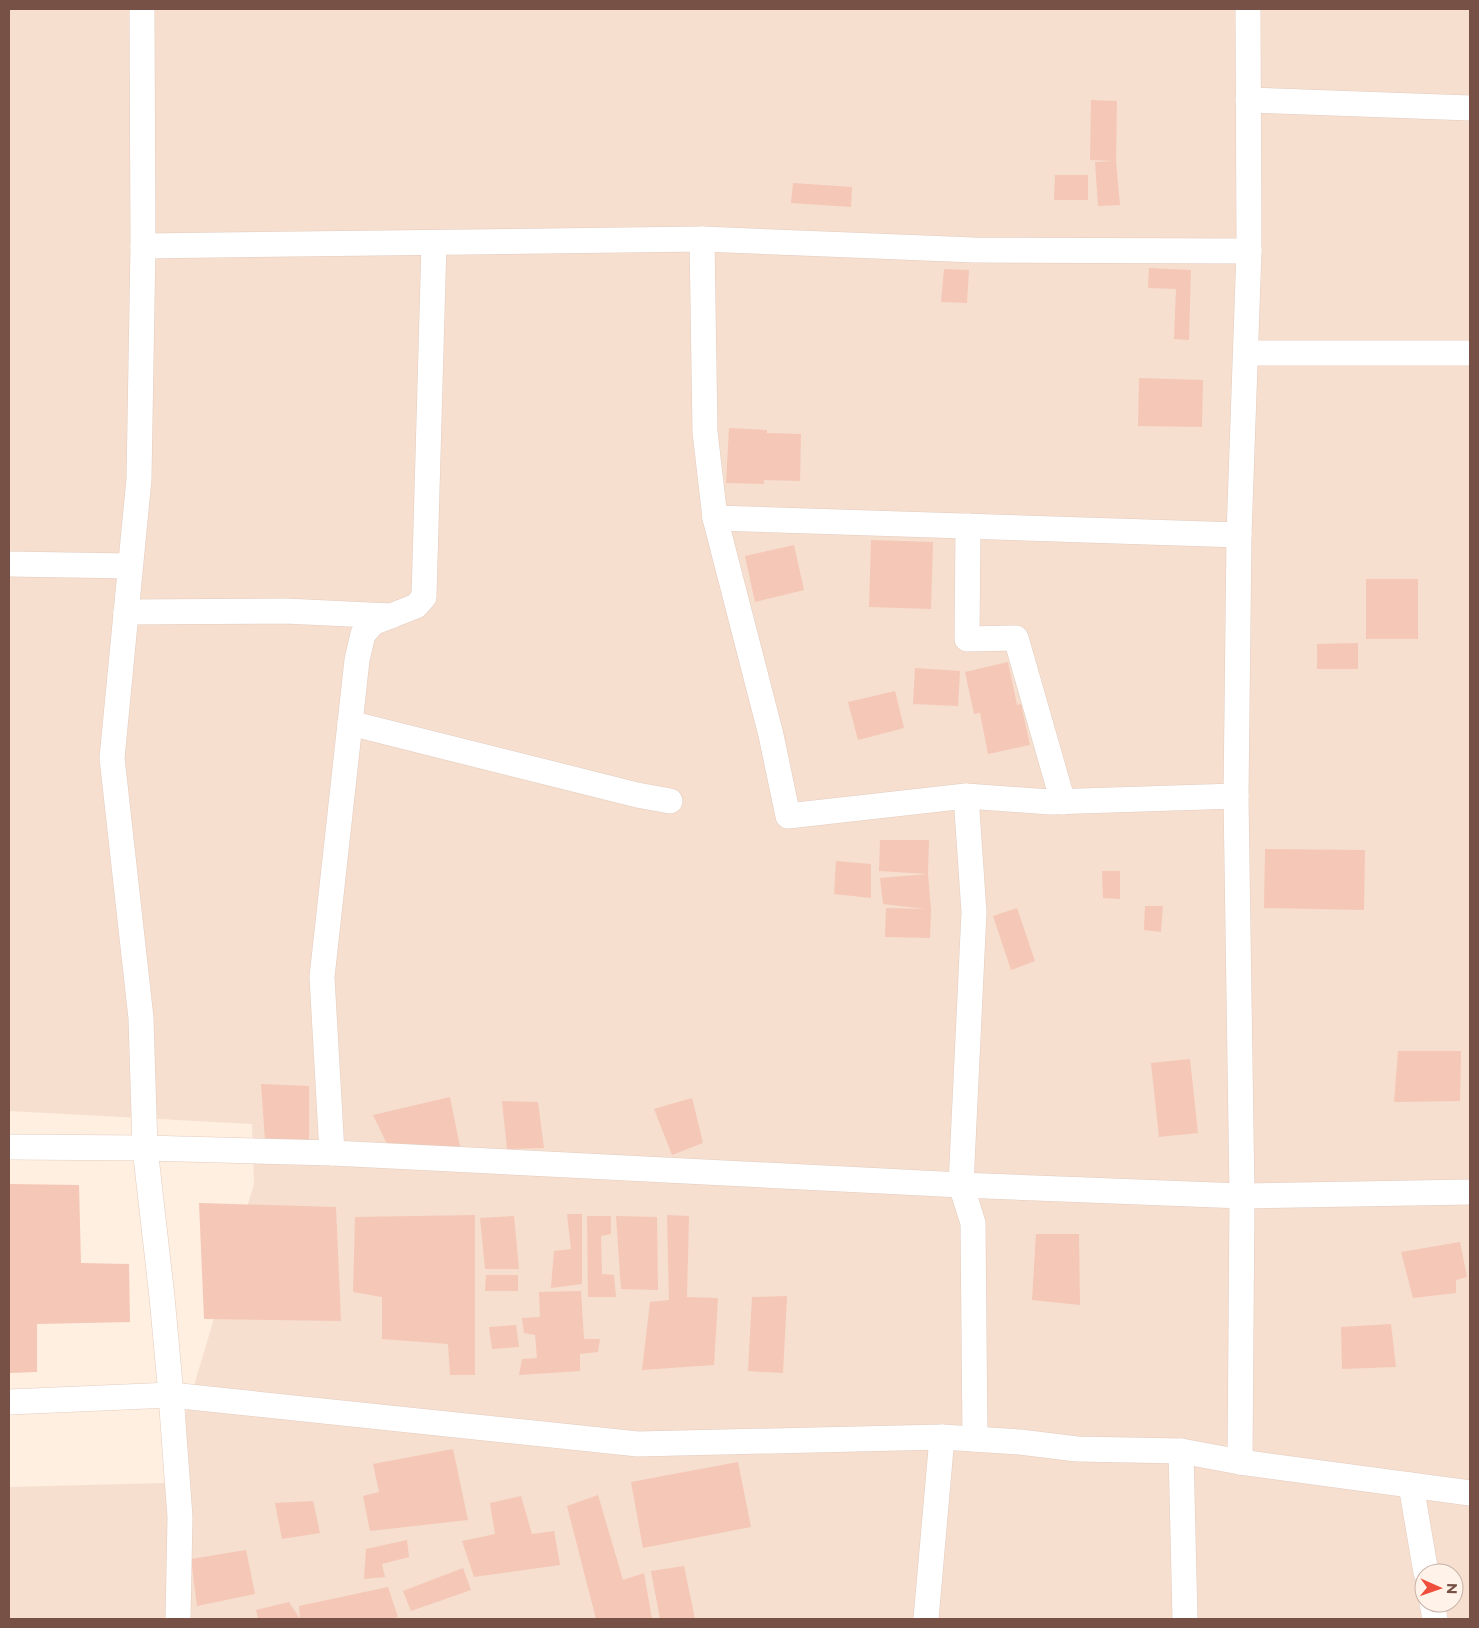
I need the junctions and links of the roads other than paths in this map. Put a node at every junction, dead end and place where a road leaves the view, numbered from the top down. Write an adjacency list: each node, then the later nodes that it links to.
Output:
1 (142, 9): 7 (street)
2 (1248, 9): 3 (street)
3 (1248, 100): 4 (street); 8 (street)
4 (1470, 108)
5 (702, 239): 6 (street); 8 (street); 11 (street)
6 (434, 242): 7 (street); 17 (street)
7 (143, 246): 15 (street)
8 (1249, 251): 9 (street)
9 (1246, 353): 10 (street); 13 (street)
10 (1470, 353)
11 (715, 518): 12 (street); 19 (street)
12 (968, 526): 13 (street); 22 (street)
13 (1239, 535): 20 (street)
14 (9, 564): 15 (street)
15 (130, 566): 16 (street)
16 (126, 612): 17 (street); 24 (street)
17 (391, 616): 18 (street)
18 (350, 723): 21 (street); 25 (street)
19 (966, 796): 22 (street); 26 (street)
20 (1236, 796): 22 (street); 28 (street)
21 (670, 801)
22 (1063, 802)
23 (9, 1147): 24 (street)
24 (145, 1148): 25 (street); 29 (street)
25 (332, 1153): 26 (street)
26 (961, 1185): 28 (street); 32 (street)
27 (1470, 1192): 28 (street)
28 (1242, 1196): 34 (street)
29 (171, 1395): 30 (street); 31 (street); 38 (street)
30 (9, 1402)
31 (942, 1437): 32 (street); 39 (street)
32 (975, 1439): 33 (street)
33 (1181, 1451): 34 (street); 40 (street)
34 (1240, 1462): 35 (street)
35 (1411, 1486): 36 (street); 37 (street)
36 (1470, 1494)
37 (1424, 1563)
38 (178, 1619)
39 (926, 1619)
40 (1185, 1619)

